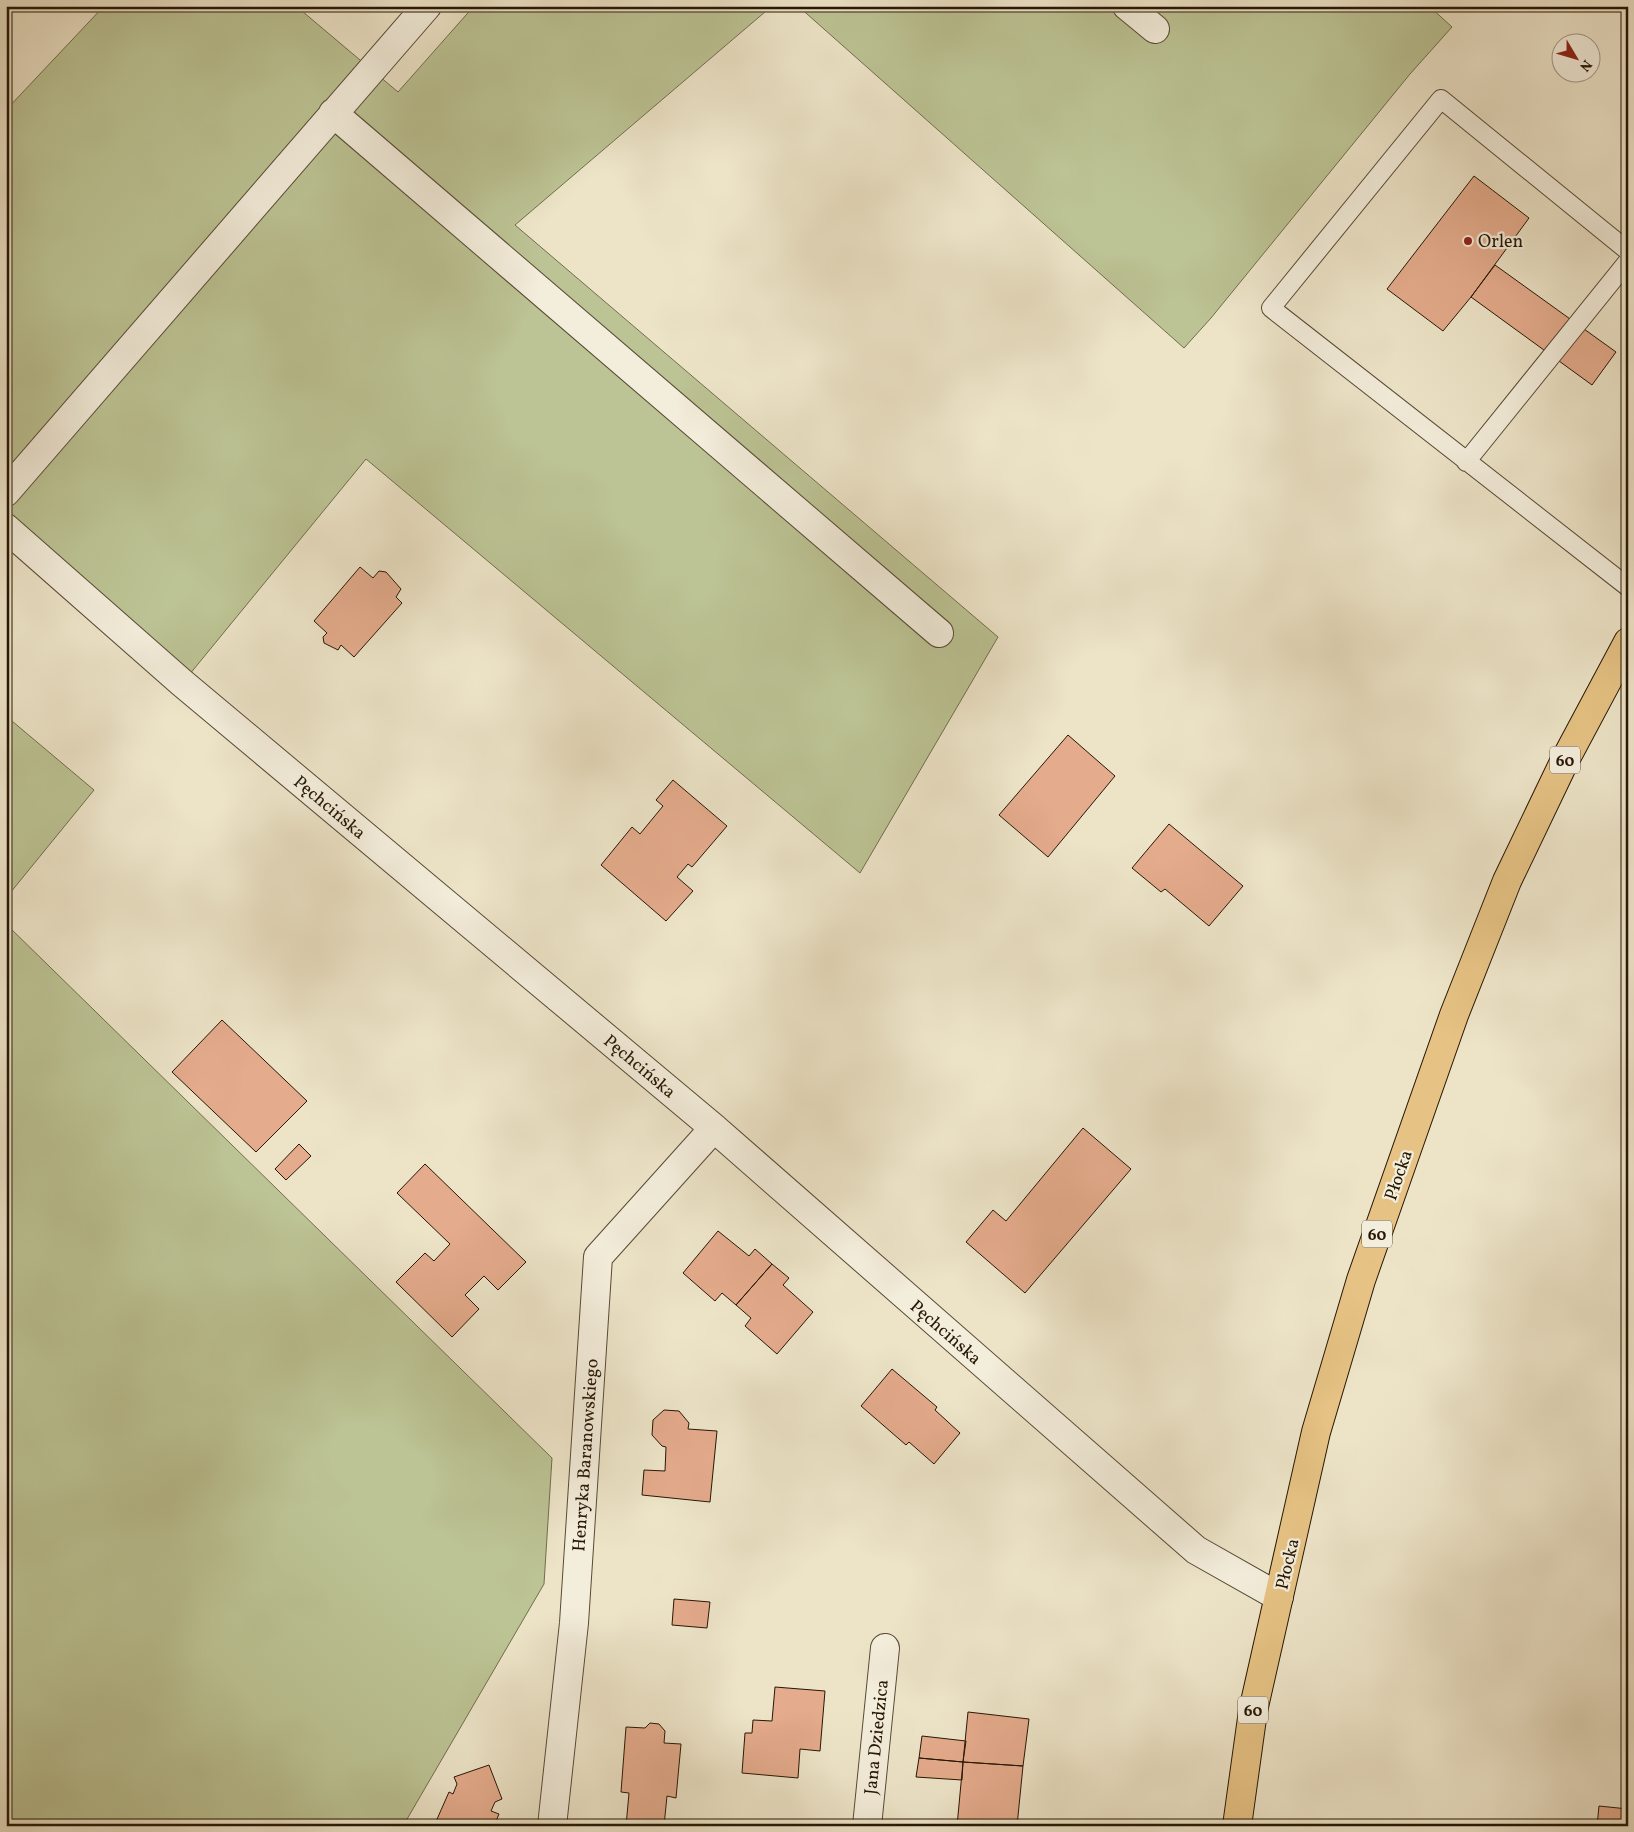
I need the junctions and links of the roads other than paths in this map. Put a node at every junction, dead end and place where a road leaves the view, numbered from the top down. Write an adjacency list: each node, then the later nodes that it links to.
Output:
1 (427, 6): 4 (street)
2 (1127, 6): 3 (street)
3 (1155, 29)
4 (333, 113): 8 (street); 11 (street)
5 (1628, 251): 7 (lane)
6 (1628, 261): 7 (lane)
7 (1466, 462): 10 (lane)
8 (6, 492)
9 (6, 528): 13 (street, Pęchcińska)
10 (1628, 586)
11 (938, 633)
12 (1628, 642): 14 (main road, Płocka / 60)
13 (714, 1128): 14 (street, Pęchcińska); 16 (street, Henryka Baranowskiego)
14 (1279, 1597): 18 (main road, Płocka / 60)
15 (885, 1648): 17 (street, Jana Dziedzica)
16 (552, 1826)
17 (867, 1826)
18 (1237, 1826)

